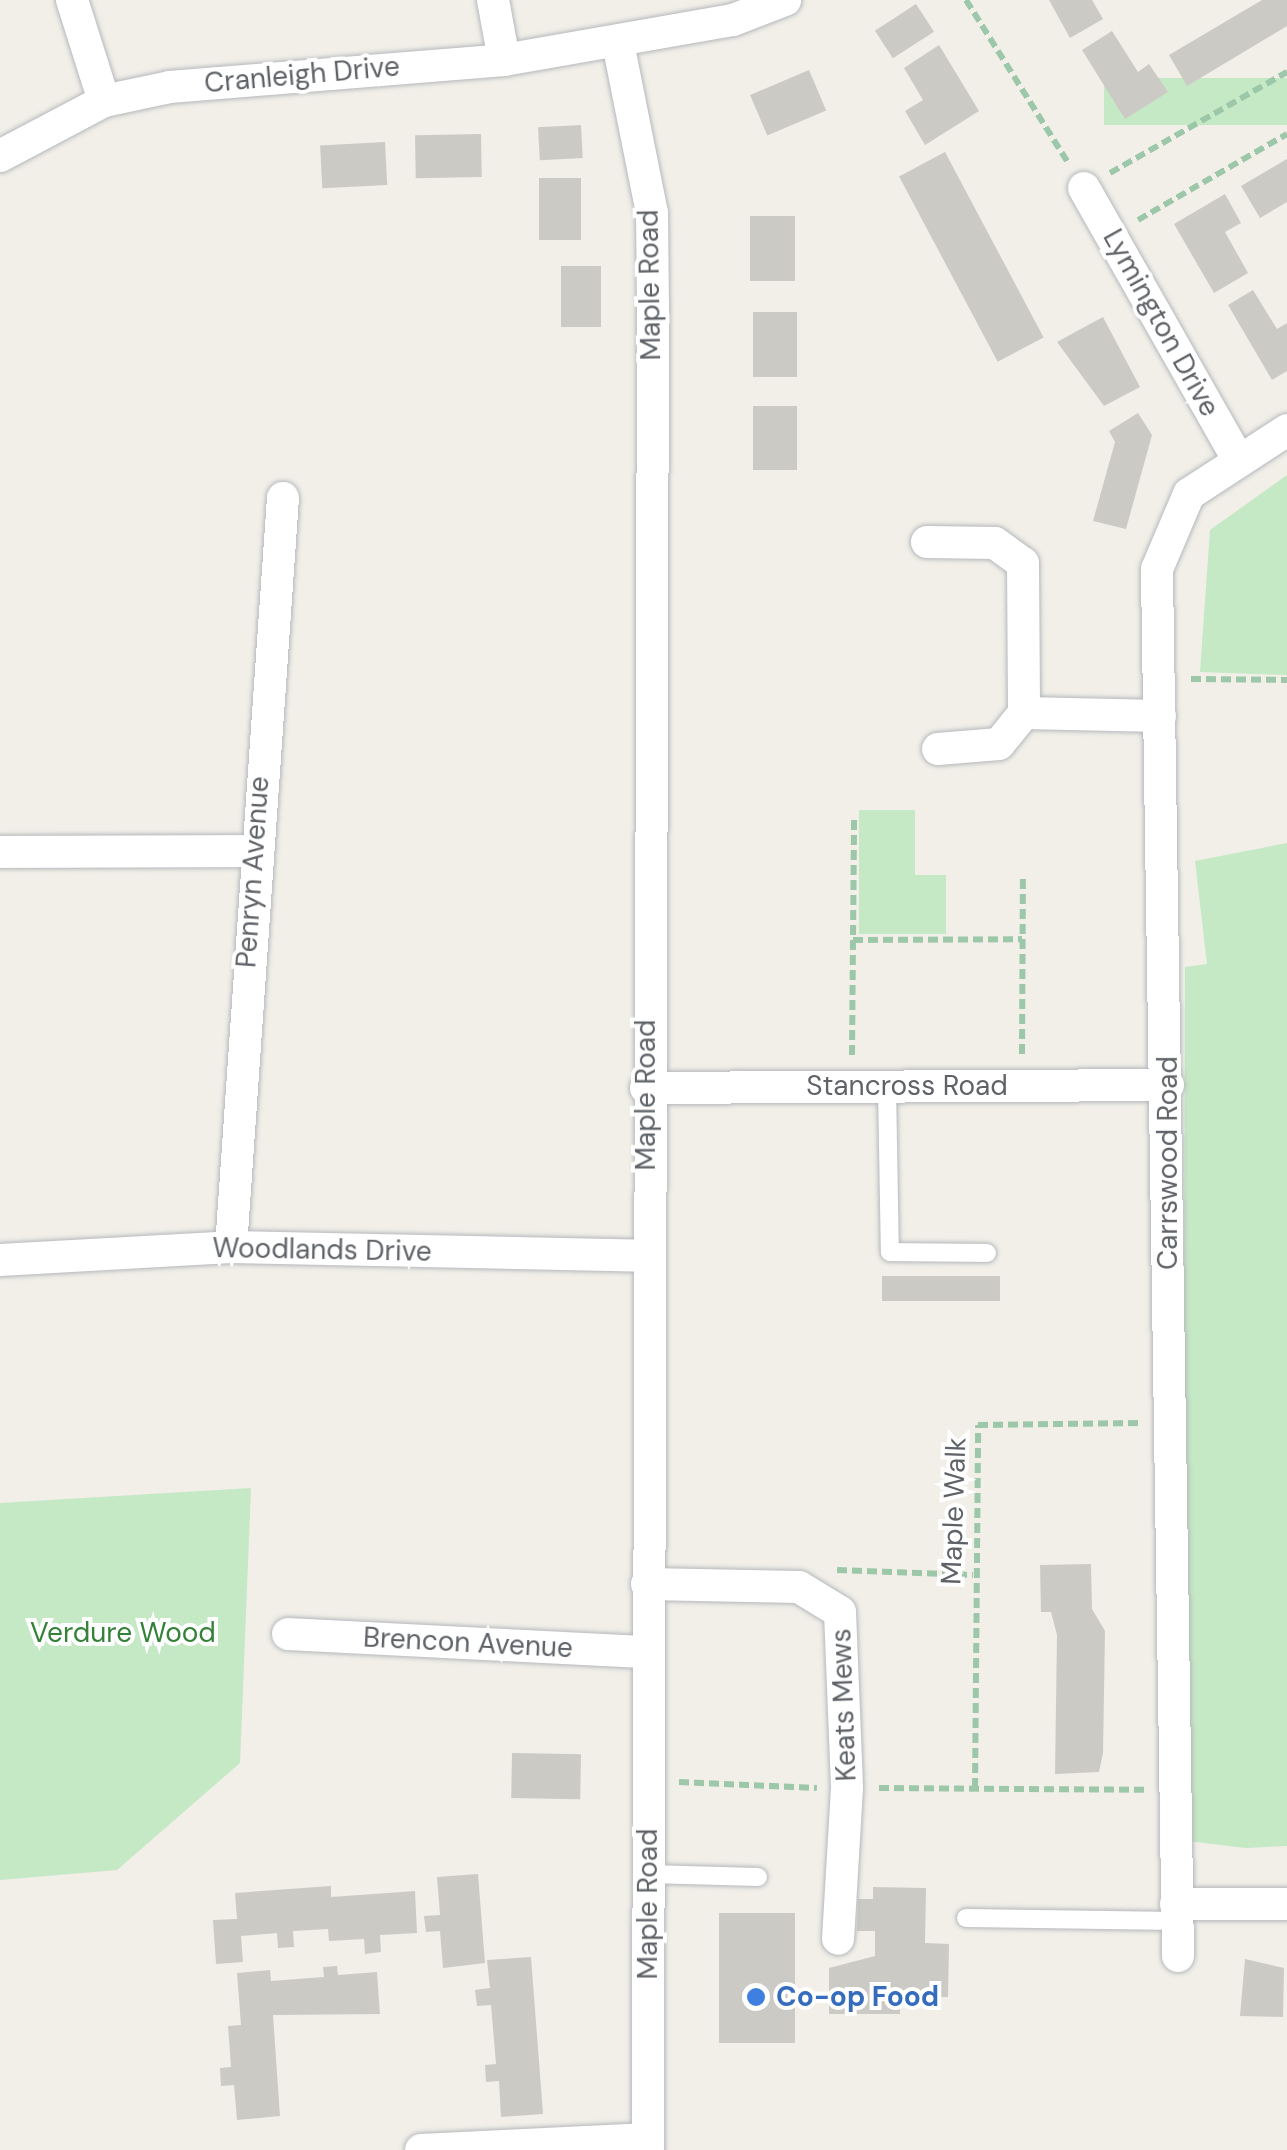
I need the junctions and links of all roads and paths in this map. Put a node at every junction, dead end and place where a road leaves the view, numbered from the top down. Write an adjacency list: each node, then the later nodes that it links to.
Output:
1 (72, 0): 8 (street)
2 (493, 0): 6 (street)
3 (786, 0): 5 (street, Cranleigh Drive)
4 (966, 0): 11 (path)
5 (618, 42): 6 (street, Cranleigh Drive); 32 (street, Maple Road)
6 (504, 60): 8 (street, Cranleigh Drive)
7 (1287, 72): 11 (path)
8 (104, 101): 10 (street, Cranleigh Drive)
9 (1287, 134): 12 (path)
10 (0, 156)
11 (1084, 188): 12 (street, Lymington Drive)
12 (1111, 236): 14 (street, Lymington Drive)
13 (1287, 430): 14 (street, Carrswood Road)
14 (1236, 457): 17 (street, Carrswood Road)
15 (283, 498): 24 (street, Penryn Avenue)
16 (928, 542): 19 (street)
17 (1160, 678): 18 (path); 20 (street, Carrswood Road)
18 (1287, 680)
19 (1024, 714): 20 (street); 21 (street)
20 (1160, 716): 28 (street, Carrswood Road)
21 (938, 749)
22 (854, 820): 27 (path)
23 (0, 852): 24 (street)
24 (253, 852): 33 (street, Penryn Avenue)
25 (1023, 876): 26 (path)
26 (1021, 936): 27 (path); 29 (path)
27 (853, 940): 30 (path)
28 (1168, 1085): 29 (street, Stancross Road); 37 (street, Carrswood Road)
29 (1022, 1086): 31 (street, Stancross Road)
30 (852, 1087): 31 (street, Stancross Road); 32 (street, Stancross Road)
31 (887, 1087): 34 (lane)
32 (646, 1088): 35 (street, Maple Road)
33 (231, 1247): 35 (street, Woodlands Drive); 36 (street, Woodlands Drive)
34 (987, 1253)
35 (645, 1256): 39 (street, Maple Road)
36 (0, 1260)
37 (1168, 1423): 38 (path, Maple Walk); 43 (street, Carrswood Road)
38 (974, 1576): 40 (path); 43 (path, Maple Walk)
39 (648, 1584): 40 (street, Keats Mews); 42 (street, Maple Road)
40 (819, 1593): 49 (street, Keats Mews)
41 (288, 1634): 42 (street, Brencon Avenue)
42 (647, 1652): 44 (street, Maple Road)
43 (1175, 1791): 47 (street, Carrswood Road)
44 (648, 1874): 45 (lane); 51 (street, Maple Road)
45 (758, 1878)
46 (1287, 1904): 47 (street)
47 (1177, 1913): 48 (lane); 50 (street, Carrswood Road)
48 (966, 1918)
49 (838, 1940)
50 (1178, 1956)
51 (648, 2144): 52 (street)
52 (421, 2150)

